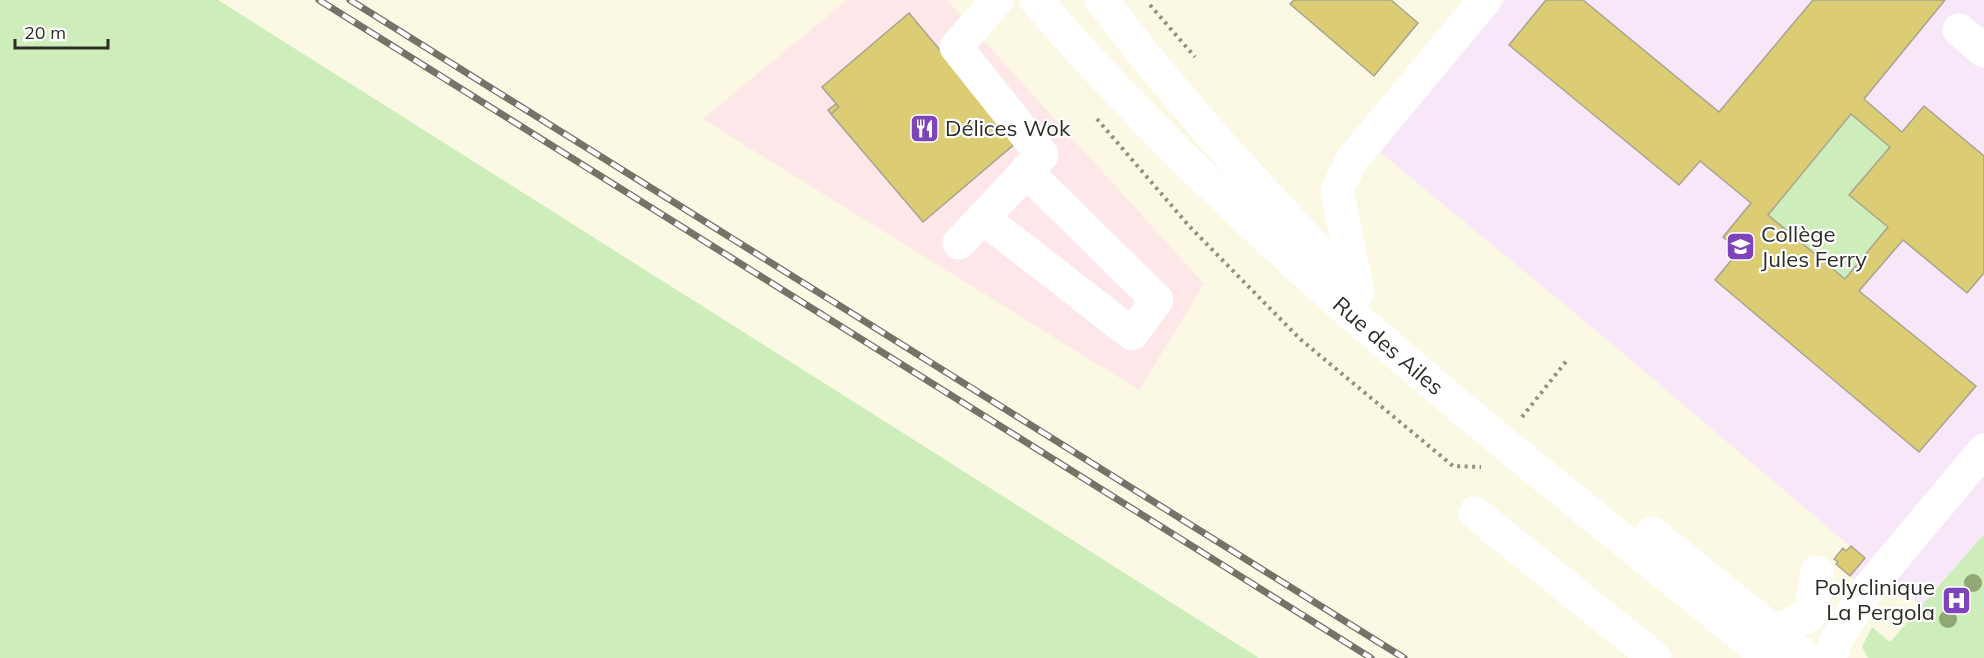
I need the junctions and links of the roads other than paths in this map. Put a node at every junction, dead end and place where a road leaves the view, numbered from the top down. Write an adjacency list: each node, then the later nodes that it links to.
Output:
1 (997, 0): 7 (main road)
2 (1036, 0): 11 (main road, Rue des Ailes)
3 (1101, 0): 10 (main road, Rue des Ailes)
4 (1485, 0): 10 (main road)
5 (1959, 30): 6 (main road)
6 (1984, 51)
7 (1026, 171): 8 (main road); 8 (main road)
8 (983, 218): 9 (main road)
9 (959, 243)
10 (1358, 293): 11 (main road, Rue des Ailes)
11 (1509, 433): 15 (main road, Rue des Ailes)
12 (1984, 450): 18 (main road)
13 (1475, 513): 16 (main road)
14 (1817, 572): 15 (main road)
15 (1772, 645): 17 (main road, Rue des Ailes)
16 (1655, 658)
17 (1808, 658)
18 (1831, 658)

